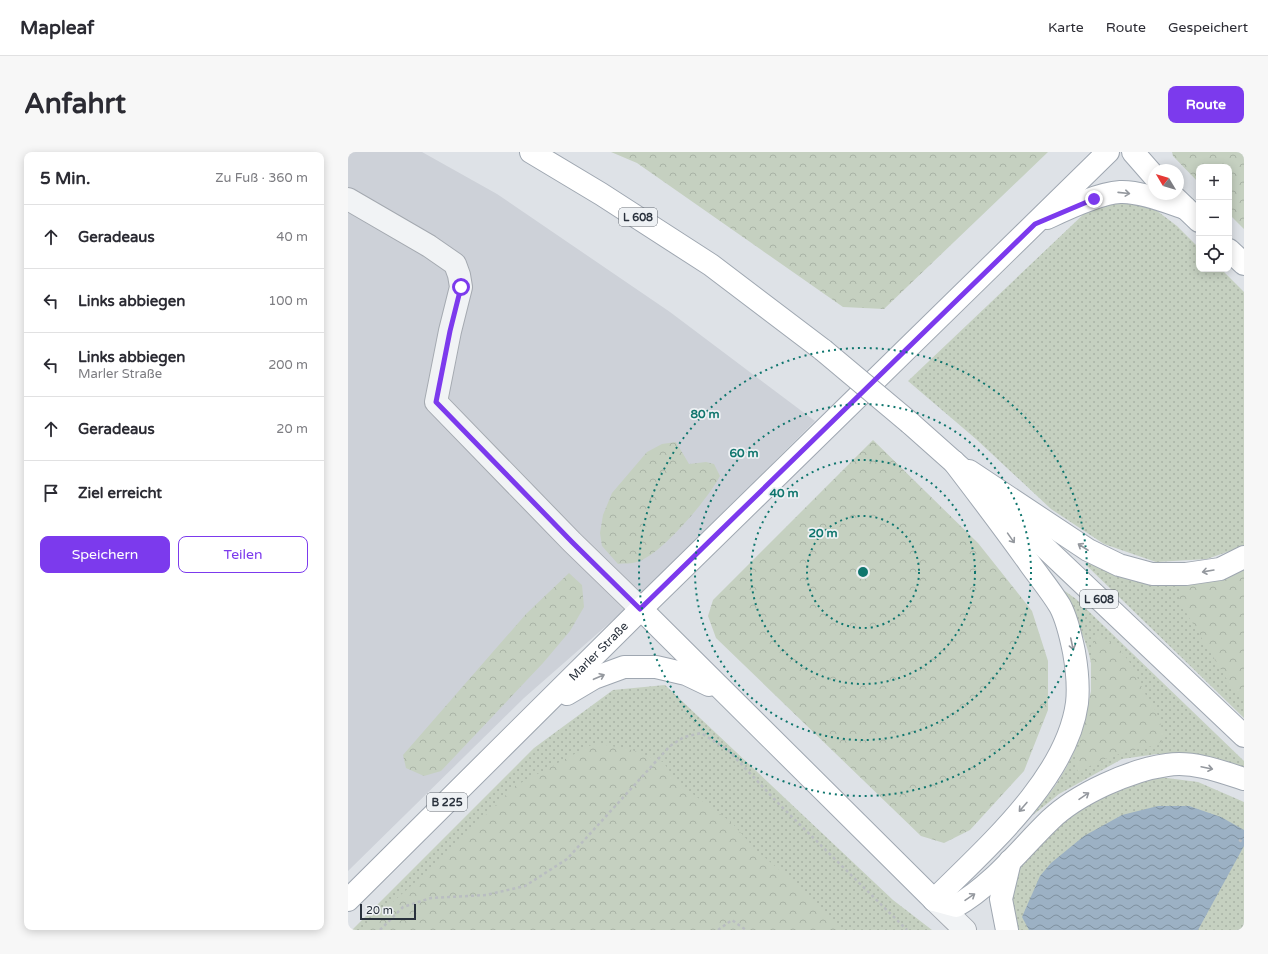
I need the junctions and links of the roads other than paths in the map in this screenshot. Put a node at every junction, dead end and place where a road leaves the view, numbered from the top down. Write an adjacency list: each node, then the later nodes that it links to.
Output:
1 (531, 152): 10 (main road, L 608, bridge)
2 (1108, 152): 7 (main road, Marler Straße / B 225)
3 (1134, 152): 4 (main road)
4 (1148, 169)
5 (348, 199): 12 (lane)
6 (1185, 208): 7 (main road, one-way to 6)
7 (1035, 224): 12 (main road, Marler Straße / B 225)
8 (1232, 253): 9 (main road)
9 (1244, 264)
10 (954, 462): 11 (main road, one-way to 10); 15 (main road, L 608); 19 (main road, one-way to 19)
11 (1244, 557)
12 (640, 609): 13 (main road); 14 (main road, Marler Straße / B 225)
13 (721, 690): 14 (main road, one-way to 13); 19 (main road)
14 (541, 710): 18 (main road, Marler Straße / B 225)
15 (1244, 736)
16 (1244, 779): 17 (main road, one-way to 16)
17 (1010, 861): 19 (main road, one-way to 17); 21 (main road)
18 (348, 900)
19 (934, 900): 20 (lane)
20 (965, 930)
21 (1007, 930)

